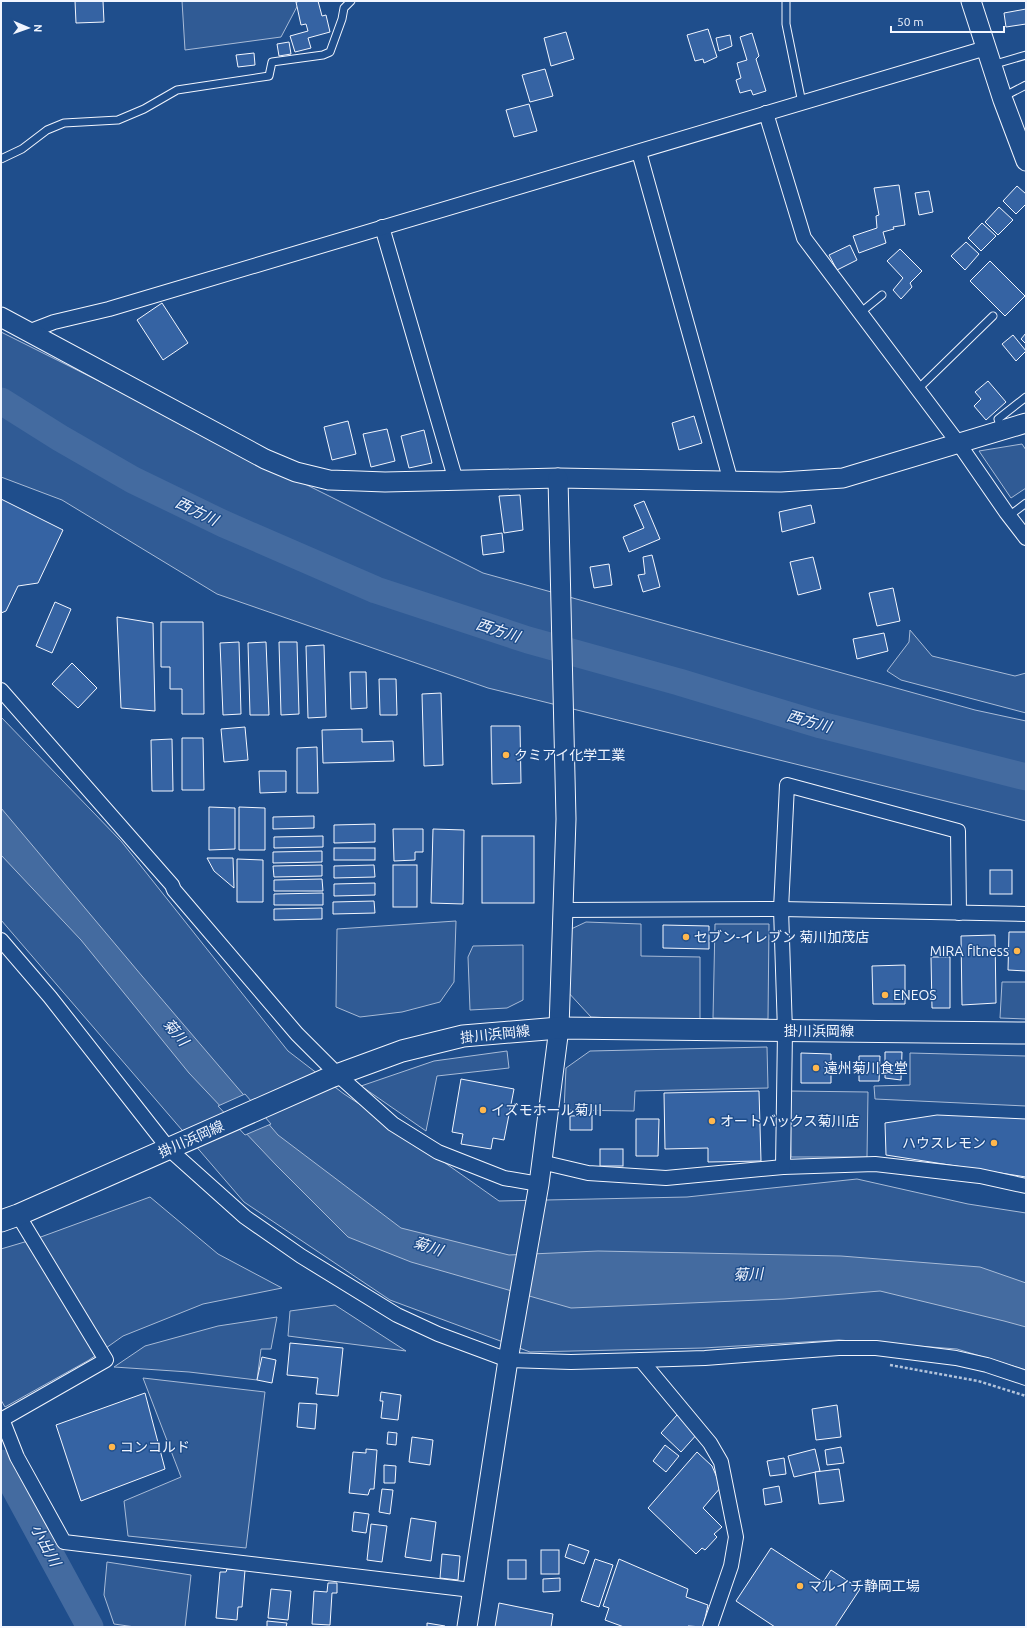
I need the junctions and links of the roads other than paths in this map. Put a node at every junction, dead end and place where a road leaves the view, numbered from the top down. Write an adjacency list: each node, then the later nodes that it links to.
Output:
1 (350, 1): 12 (lane)
2 (786, 1): 8 (lane)
3 (971, 1): 5 (street)
4 (1026, 55): 5 (lane)
5 (989, 57): 7 (street); 8 (street)
6 (1026, 85): 7 (lane)
7 (1002, 98): 11 (street)
8 (802, 103): 9 (street)
9 (766, 113): 10 (street); 15 (street)
10 (639, 152): 13 (street); 26 (street)
11 (1024, 152)
12 (1, 160)
13 (382, 227): 18 (street); 25 (street)
14 (882, 295): 15 (lane)
15 (860, 313): 19 (street)
16 (993, 316): 19 (lane)
17 (1, 317): 18 (street)
18 (28, 332): 25 (street)
19 (918, 389): 23 (street)
20 (1026, 397): 22 (lane)
21 (1026, 423): 22 (street)
22 (1001, 431): 23 (street)
23 (959, 444): 26 (street); 28 (street)
24 (558, 478): 25 (street); 26 (street); 32 (street)
25 (456, 481)
26 (731, 482)
27 (1026, 503): 28 (lane)
28 (1009, 516): 29 (street)
29 (1026, 538)
30 (1, 690): 39 (street)
31 (781, 909): 32 (street); 33 (street); 33 (street); 37 (street)
32 (564, 910): 36 (street)
33 (959, 913): 34 (street)
34 (1026, 914)
35 (1, 940): 40 (street)
36 (559, 1028): 37 (main road, 掛川浜岡線); 39 (main road, 掛川浜岡線); 41 (street)
37 (785, 1031): 38 (main road, 掛川浜岡線); 42 (street)
38 (1026, 1033)
39 (335, 1076): 40 (main road, 掛川浜岡線); 44 (street)
40 (169, 1149): 45 (main road, 掛川浜岡線); 46 (street)
41 (541, 1162): 42 (street); 44 (street)
42 (783, 1167): 43 (street)
43 (1026, 1186)
44 (537, 1190): 46 (street)
45 (9, 1218): 49 (street)
46 (509, 1356): 47 (street); 50 (street)
47 (641, 1360): 48 (street); 52 (street)
48 (1026, 1378)
49 (1, 1419): 50 (street)
50 (472, 1590): 51 (street)
51 (467, 1627)
52 (710, 1627)

